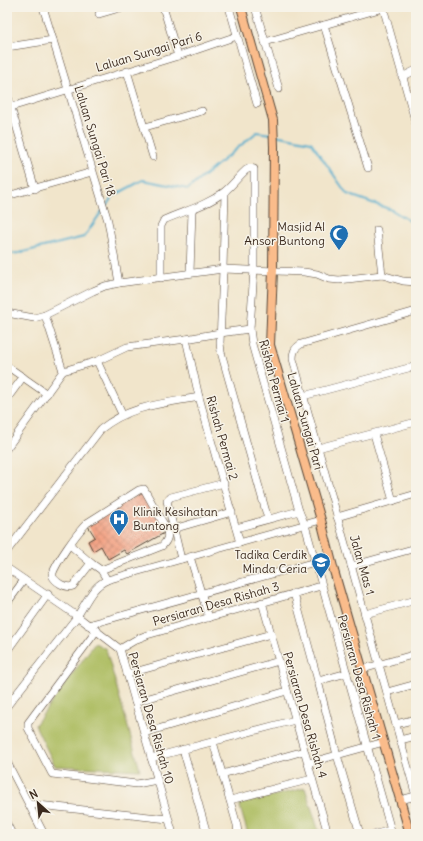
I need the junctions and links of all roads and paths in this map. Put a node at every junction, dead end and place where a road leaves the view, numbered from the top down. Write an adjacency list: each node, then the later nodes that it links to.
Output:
1 (43, 7): 11 (street, Laluan Sungai Pari 18)
2 (123, 7): 8 (street)
3 (163, 7): 14 (street)
4 (229, 7): 10 (street)
5 (241, 7): 36 (main road, Laluan Sungai Pari)
6 (255, 7): 12 (street)
7 (383, 8): 9 (street); 17 (street)
8 (99, 14)
9 (324, 25): 12 (street); 27 (street)
10 (237, 36): 14 (street, Laluan Sungai Pari 6); 21 (street)
11 (53, 40): 13 (street); 18 (street, Laluan Sungai Pari 18)
12 (265, 42): 19 (street)
13 (7, 47)
14 (178, 56): 16 (street, Laluan Sungai Pari 6)
15 (416, 70): 17 (street)
16 (127, 71): 18 (street, Laluan Sungai Pari 6); 25 (street)
17 (402, 77): 24 (street)
18 (68, 89): 22 (street, Laluan Sungai Pari 6); 28 (street, Laluan Sungai Pari 18)
19 (279, 89)
20 (7, 94): 22 (street)
21 (257, 104)
22 (11, 107): 29 (street)
23 (202, 111): 25 (street)
24 (416, 124)
25 (145, 128): 26 (street)
26 (153, 156)
27 (368, 168)
28 (92, 172): 29 (street); 41 (street, Laluan Sungai Pari 18)
29 (35, 189): 31 (street)
30 (225, 192): 32 (street); 34 (street, Rishah Permai 1); 35 (street)
31 (7, 196)
32 (192, 210): 37 (street); 39 (street)
33 (377, 230): 38 (street)
34 (254, 269): 35 (street); 36 (street); 45 (street, Rishah Permai 1)
35 (223, 270): 37 (street); 46 (street)
36 (273, 270): 38 (street); 69 (main road, Laluan Sungai Pari)
37 (190, 273): 39 (street)
38 (382, 275): 40 (street)
39 (161, 278): 41 (street)
40 (416, 282)
41 (119, 283): 44 (street)
42 (416, 310): 54 (street, Jalan Mas 1)
43 (7, 313): 44 (street)
44 (45, 315): 51 (street)
45 (250, 329): 46 (street); 65 (street, Rishah Permai 1)
46 (220, 333): 47 (street); 68 (street)
47 (186, 339): 48 (street); 55 (street, Rishah Permai 2)
48 (97, 361): 51 (street); 57 (street)
49 (7, 366): 52 (street)
50 (416, 366): 54 (street)
51 (63, 371): 53 (street)
52 (23, 377): 53 (street); 56 (street)
53 (47, 394): 60 (street)
54 (303, 396): 61 (street, Jalan Mas 1)
55 (199, 397): 57 (street); 62 (street, Rishah Permai 2)
56 (7, 399)
57 (122, 414): 76 (street)
58 (416, 422): 59 (street)
59 (374, 434): 61 (street); 64 (street)
60 (7, 448)
61 (318, 448): 67 (street, Jalan Mas 1)
62 (224, 483): 66 (street, Rishah Permai 2); 71 (street)
63 (416, 494): 64 (street)
64 (393, 501): 67 (street)
65 (299, 511): 68 (street); 70 (street, Rishah Permai 1)
66 (232, 512): 71 (street); 72 (street, Rishah Permai 2)
67 (337, 517): 81 (street, Jalan Mas 1)
68 (268, 519): 72 (street)
69 (321, 520): 70 (street); 104 (main road, Laluan Sungai Pari)
70 (305, 525): 73 (street); 79 (street, Persiaran Desa Rishah 1)
71 (174, 528): 78 (street)
72 (236, 528): 73 (street, Rishah Permai 2)
73 (240, 543): 77 (street)
74 (70, 545): 80 (street); 80 (street); 83 (street)
75 (416, 548): 81 (street)
76 (7, 550)
77 (190, 557): 78 (street); 87 (street)
78 (181, 559): 85 (street)
79 (315, 562): 86 (street, Persiaran Desa Rishah 1); 87 (street)
80 (91, 563): 83 (street)
81 (351, 566): 93 (street, Jalan Mas 1)
82 (7, 568): 84 (street, Persiaran Desa Rishah 10)
83 (101, 570): 85 (street)
84 (24, 580): 88 (street, Persiaran Desa Rishah 10); 92 (street)
85 (107, 580): 94 (street)
86 (321, 586): 89 (street, Persiaran Desa Rishah 3); 105 (street, Persiaran Desa Rishah 1)
87 (201, 593): 95 (street); 96 (street)
88 (48, 594): 94 (street, Persiaran Desa Rishah 10); 100 (street)
89 (294, 594): 91 (street, Persiaran Desa Rishah 3); 107 (street)
90 (416, 600): 93 (street)
91 (262, 602): 95 (street, Persiaran Desa Rishah 3); 98 (street, Persiaran Desa Rishah 4)
92 (7, 603)
93 (365, 614): 103 (street, Jalan Mas 1)
94 (77, 616): 96 (street, Persiaran Desa Rishah 10); 112 (street)
95 (209, 618): 99 (street, Persiaran Desa Rishah 3)
96 (88, 625): 97 (street, Persiaran Desa Rishah 10)
97 (97, 630): 99 (street, Persiaran Desa Rishah 10); 130 (street)
98 (271, 634): 102 (street, Persiaran Desa Rishah 4); 106 (street)
99 (120, 649): 106 (street, Persiaran Desa Rishah 10)
100 (7, 651)
101 (416, 654): 103 (street)
102 (278, 661): 109 (street, Persiaran Desa Rishah 4); 111 (street)
103 (379, 664): 104 (street); 110 (street, Jalan Mas 1)
104 (363, 669): 120 (main road, Laluan Sungai Pari)
105 (347, 673): 107 (street); 121 (street, Persiaran Desa Rishah 1)
106 (127, 674): 111 (street, Persiaran Desa Rishah 10)
107 (318, 681): 124 (street)
108 (416, 684): 110 (street)
109 (287, 691): 114 (street, Persiaran Desa Rishah 4); 116 (street)
110 (387, 692): 115 (street, Jalan Mas 1)
111 (135, 702): 116 (street, Persiaran Desa Rishah 10)
112 (7, 706)
113 (416, 719): 115 (street)
114 (295, 720): 119 (street); 123 (street, Persiaran Desa Rishah 4)
115 (396, 724): 118 (street, Jalan Mas 1)
116 (144, 734): 125 (street, Persiaran Desa Rishah 10)
117 (416, 736): 118 (street)
118 (400, 740): 131 (street, Jalan Mas 1)
119 (213, 742): 122 (street); 128 (street)
120 (384, 742): 121 (street); 133 (main road, Laluan Sungai Pari)
121 (367, 746): 124 (street); 137 (street, Persiaran Desa Rishah 1)
122 (183, 750): 125 (street); 141 (street)
123 (304, 751): 127 (street, Persiaran Desa Rishah 4); 128 (street)
124 (337, 755): 127 (street); 144 (street)
125 (151, 758): 130 (street, Persiaran Desa Rishah 10)
126 (7, 762): 134 (street)
127 (308, 763): 129 (street, Persiaran Desa Rishah 4)
128 (222, 774): 132 (street)
129 (312, 779): 132 (street); 143 (street, Persiaran Desa Rishah 4)
130 (157, 780): 135 (street, Persiaran Desa Rishah 10)
131 (416, 796): 133 (street)
132 (230, 800): 142 (street)
133 (400, 800): 146 (main road, Laluan Sungai Pari)
134 (29, 804): 135 (street); 139 (street)
135 (168, 819): 140 (street, Persiaran Desa Rishah 10)
136 (7, 824): 138 (street)
137 (392, 832): 145 (street)
138 (12, 834)
139 (44, 834)
140 (173, 834)
141 (207, 834)
142 (238, 834)
143 (328, 834)
144 (360, 834)
145 (376, 834)
146 (410, 834)

